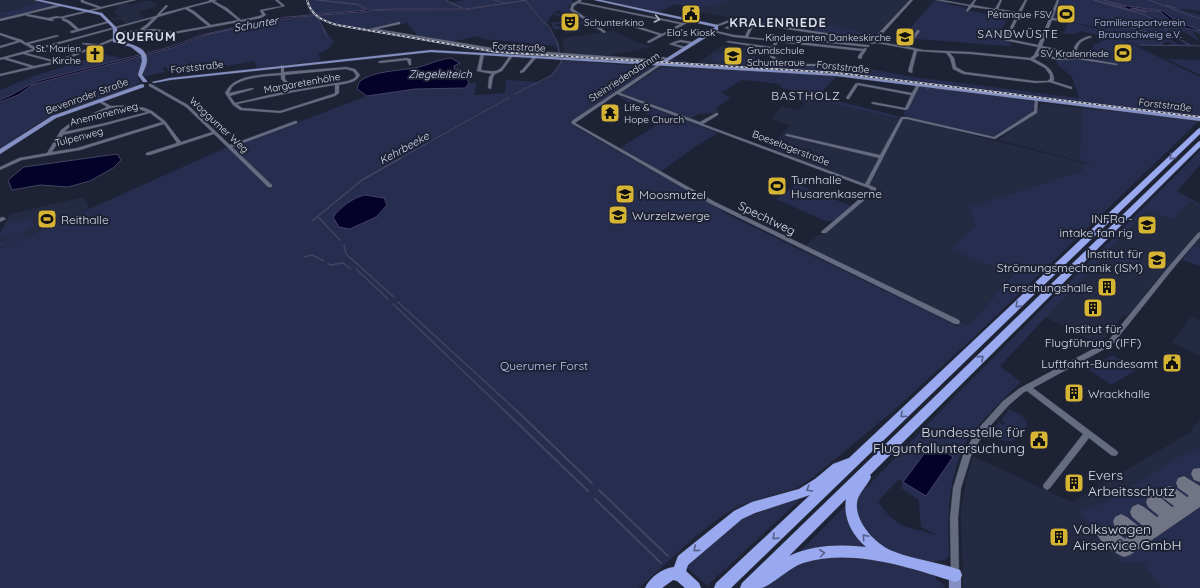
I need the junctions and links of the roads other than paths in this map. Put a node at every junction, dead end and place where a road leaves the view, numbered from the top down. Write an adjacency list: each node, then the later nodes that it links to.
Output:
1 (36, 0): 15 (main road)
2 (83, 0): 19 (street)
3 (135, 0): 19 (street)
4 (213, 0): 20 (street); 33 (street)
5 (276, 0): 33 (street)
6 (596, 0): 16 (main road)
7 (912, 0): 59 (street)
8 (937, 0): 9 (street)
9 (945, 0): 17 (street)
10 (975, 0): 17 (street)
11 (1001, 0): 23 (street)
12 (1026, 0): 27 (street)
13 (1058, 0): 31 (street)
14 (580, 1): 22 (street); 51 (street)
15 (61, 5): 21 (main road); 26 (street)
16 (618, 5): 22 (street); 34 (main road)
17 (971, 5): 23 (street); 25 (street)
18 (167, 6): 29 (street)
19 (99, 8): 21 (street); 24 (street)
20 (185, 8): 29 (street); 42 (street)
21 (81, 9): 24 (main road)
22 (610, 9): 40 (street, one-way to 40)
23 (996, 10): 27 (street); 28 (street)
24 (88, 11): 30 (street); 35 (main road)
25 (967, 11)
26 (24, 14): 30 (street); 32 (street)
27 (1019, 14): 31 (street); 69 (street)
28 (993, 15)
29 (156, 16): 38 (street); 43 (street)
30 (62, 19): 46 (street)
31 (1051, 19): 36 (street); 69 (street)
32 (0, 20)
33 (240, 20): 42 (street)
34 (691, 20): 40 (street); 45 (main road)
35 (109, 22): 43 (main road); 46 (street)
36 (1066, 22)
37 (399, 23): 86 (street)
38 (149, 24): 47 (street); 48 (street)
39 (628, 24): 53 (street)
40 (683, 24): 53 (street)
41 (752, 24): 44 (street); 45 (street); 56 (street); 59 (street)
42 (210, 26): 47 (street)
43 (115, 28): 55 (main road); 74 (street)
44 (727, 28)
45 (717, 29): 56 (street); 64 (main road, Steinriedendamm)
46 (78, 30): 50 (street)
47 (155, 30): 48 (street)
48 (138, 31): 55 (street)
49 (918, 31): 73 (street)
50 (72, 32)
51 (604, 32)
52 (1, 35): 58 (street)
53 (662, 35): 60 (street)
54 (57, 36): 65 (street)
55 (115, 37): 67 (street); 102 (main road, Bevenroder Straße)
56 (746, 37): 62 (street)
57 (1090, 37): 69 (street)
58 (21, 41): 65 (street); 68 (street)
59 (873, 41): 73 (street); 75 (street)
60 (649, 42)
61 (728, 42): 71 (street)
62 (776, 42): 63 (street); 71 (street); 72 (street)
63 (827, 42): 72 (street); 75 (street)
64 (693, 43): 70 (main road, Steinriedendamm); 70 (street, Steinriedendamm)
65 (26, 44): 74 (street)
66 (84, 44): 67 (street)
67 (96, 46): 88 (street)
68 (0, 47)
69 (1040, 47): 80 (street)
70 (685, 48): 86 (main road, Steinriedendamm)
71 (774, 48): 94 (street)
72 (825, 48): 75 (street)
73 (907, 48): 76 (street)
74 (36, 49): 78 (street)
75 (865, 50): 85 (street)
76 (916, 50): 77 (street); 97 (street)
77 (948, 52): 87 (street); 101 (street)
78 (22, 53): 83 (street); 88 (street)
79 (482, 54): 81 (main road, Forststraße); 84 (main road, Forststraße); 98 (street, Forststraße)
80 (1037, 55): 87 (street); 91 (street)
81 (511, 56): 82 (main road, Forststraße); 98 (street)
82 (535, 57): 92 (main road, Forststraße); 96 (street)
83 (1, 58): 95 (street)
84 (387, 58): 89 (street); 90 (street); 93 (main road, Forststraße)
85 (860, 58)
86 (669, 59): 92 (main road, Steinriedendamm)
87 (1031, 59): 101 (street)
88 (56, 62): 95 (street)
89 (380, 62)
90 (410, 64)
91 (1116, 64)
92 (659, 65): 104 (main road, Forststraße); 109 (street, Steinriedendamm)
93 (282, 66): 99 (street); 102 (main road, Forststraße)
94 (832, 66)
95 (36, 67): 100 (street)
96 (521, 72)
97 (911, 72)
98 (494, 73): 105 (street)
99 (282, 74): 103 (street, Margaretenhöhe); 108 (street); 110 (street, Margaretenhöhe)
100 (0, 75)
101 (1048, 82): 106 (street)
102 (147, 83): 114 (main road, Bevenroder Straße); 126 (street, Waggumer Weg)
103 (337, 84): 108 (street, Margaretenhöhe); 116 (street)
104 (918, 85): 111 (street); 113 (main road, Forststraße)
105 (490, 88)
106 (1072, 88)
107 (252, 89): 110 (street, Margaretenhöhe)
108 (294, 91): 116 (street, Margaretenhöhe)
109 (617, 93): 122 (street, Steinriedendamm); 124 (street, Boeselagerstraße)
110 (228, 94): 116 (street)
111 (914, 94): 112 (street); 115 (street)
112 (848, 98)
113 (1037, 99): 120 (main road, Forststraße); 135 (street)
114 (100, 100): 117 (street); 132 (main road, Bevenroder Straße)
115 (873, 103)
116 (234, 104)
117 (110, 107): 118 (street); 127 (street)
118 (151, 112): 123 (street); 127 (street, Anemonenweg)
119 (717, 114): 124 (street)
120 (1200, 119)
121 (296, 122): 131 (street)
122 (573, 122): 141 (street, Spechtweg)
123 (164, 123): 130 (street); 133 (street, Tulpenweg)
124 (700, 124): 138 (street, Boeselagerstraße)
125 (1200, 130): 145 (highway, one-way to 145)
126 (214, 133): 130 (street); 131 (street, Waggumer Weg)
127 (62, 134): 133 (street)
128 (787, 135): 135 (street)
129 (1200, 143): 146 (highway, one-way to 129)
130 (180, 144): 134 (street)
131 (230, 147): 137 (street, Waggumer Weg)
132 (0, 152)
133 (49, 154): 136 (street, Tulpenweg)
134 (148, 154)
135 (882, 157): 138 (street)
136 (0, 169)
137 (270, 186)
138 (866, 186): 139 (street)
139 (824, 232)
140 (1200, 234): 142 (street)
141 (957, 322)
142 (1027, 387): 143 (street); 150 (street)
143 (1088, 433): 144 (street); 147 (street)
144 (1114, 453)
145 (854, 461): 149 (highway, one-way to 149); 153 (highway, one-way to 153)
146 (876, 461): 148 (highway, one-way to 146); 154 (highway)
147 (1047, 486)
148 (896, 560): 150 (highway); 155 (highway, one-way to 148)
149 (678, 573): 151 (highway); 152 (highway)
150 (955, 582)
151 (652, 588)
152 (694, 588)
153 (722, 588)
154 (747, 588)
155 (751, 588)

